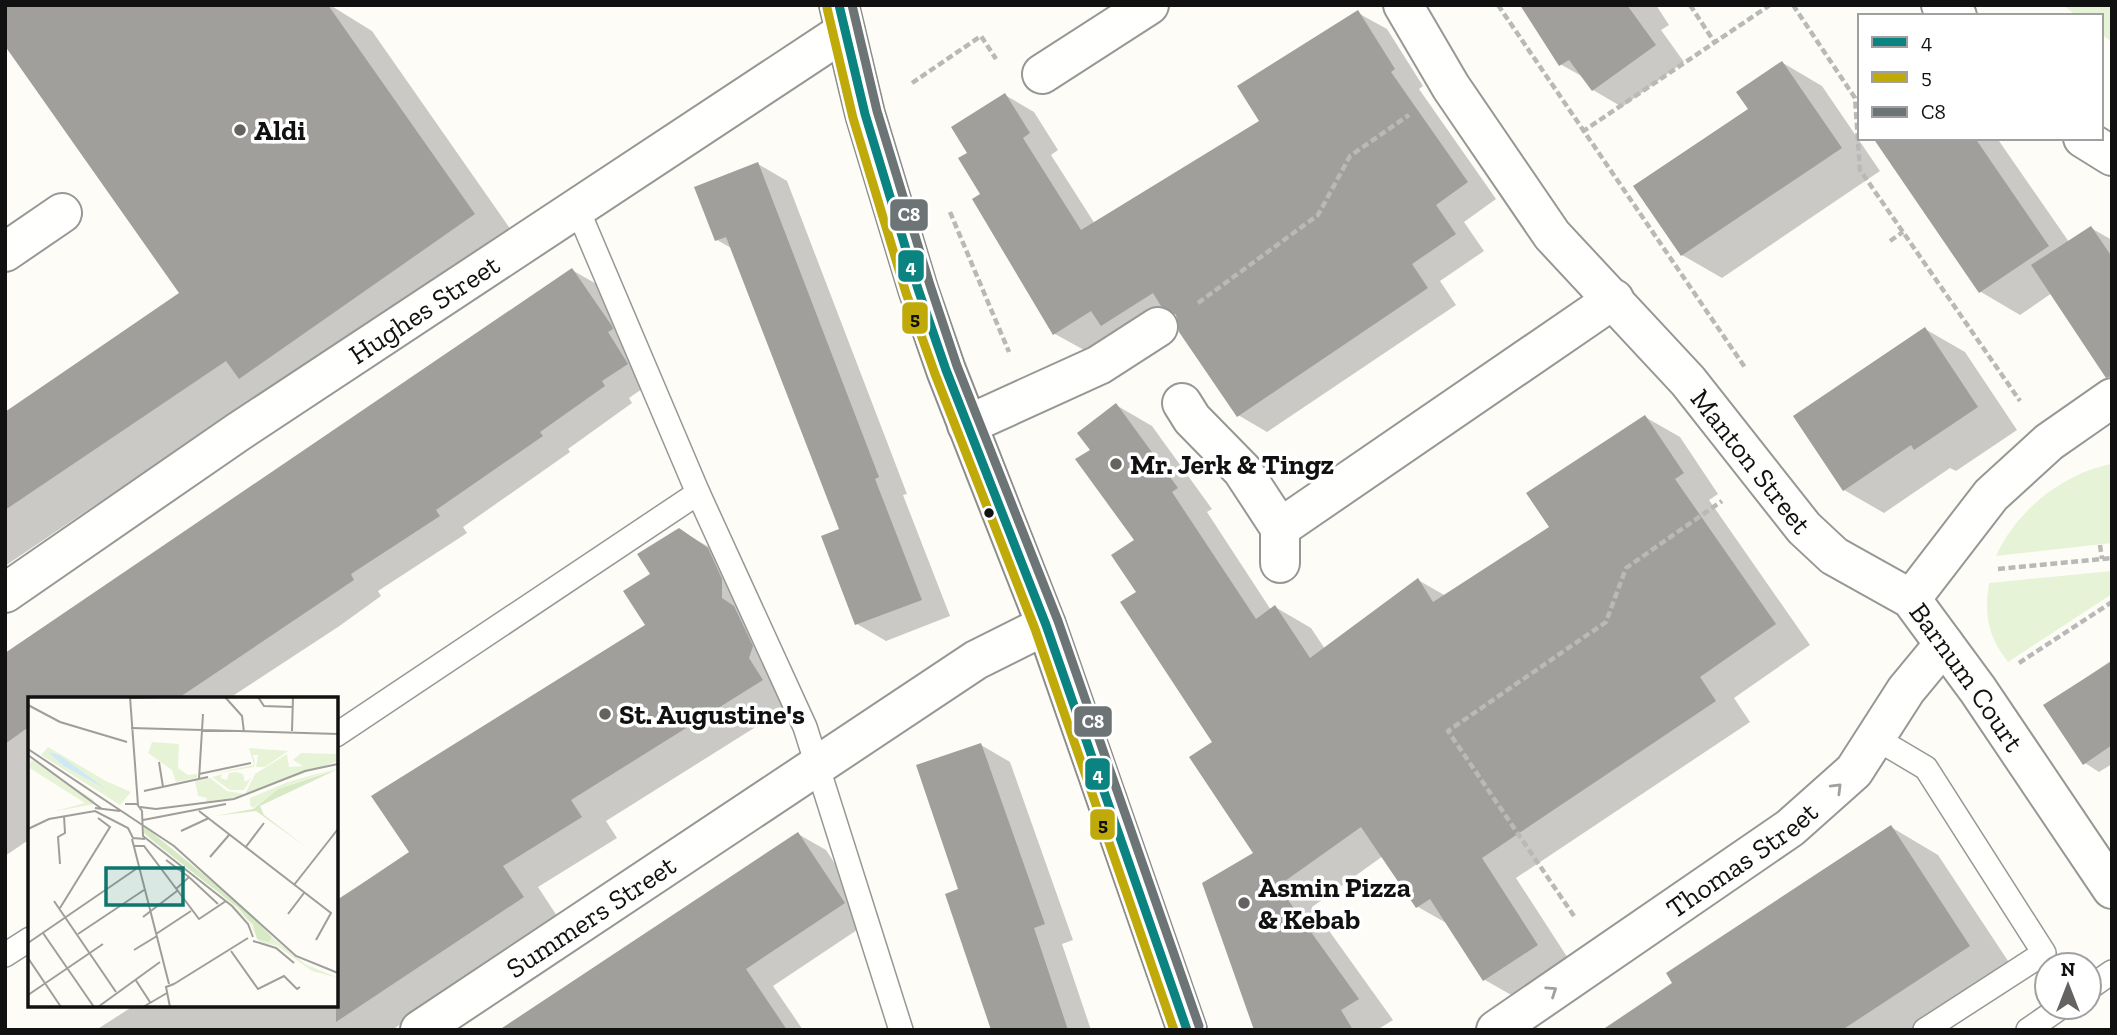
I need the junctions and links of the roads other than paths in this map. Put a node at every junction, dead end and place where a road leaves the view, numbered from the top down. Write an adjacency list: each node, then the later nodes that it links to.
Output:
1 (1149, 5): 4 (street)
2 (1403, 5): 10 (street, Manton Street)
3 (842, 18): 7 (street, Hughes Street); 14 (street)
4 (1042, 74)
5 (2086, 140): 6 (street)
6 (2112, 156)
7 (577, 208): 15 (lane); 16 (street, Hughes Street)
8 (62, 214): 9 (street)
9 (5, 252)
10 (1614, 299): 13 (street); 17 (street, Manton Street)
11 (1158, 327): 14 (street)
12 (2112, 398): 17 (street, Barnum Court)
13 (1182, 403)
14 (967, 425): 18 (street)
15 (698, 493): 20 (lane); 22 (lane)
16 (5, 593)
17 (1911, 599): 19 (street, Barnum Court)
18 (1046, 625): 22 (street, Summers Street); 28 (street)
19 (1944, 644): 21 (street, Thomas Street); 23 (street, Barnum Court)
20 (338, 733)
21 (1877, 739): 29 (street, Thomas Street, one-way to 21); 30 (lane)
22 (818, 766): 26 (street, Summers Street); 27 (lane)
23 (2112, 889)
24 (28, 940): 25 (lane)
25 (5, 955)
26 (420, 1030)
27 (901, 1030)
28 (1187, 1030)
29 (1496, 1030)
30 (1925, 1030)

